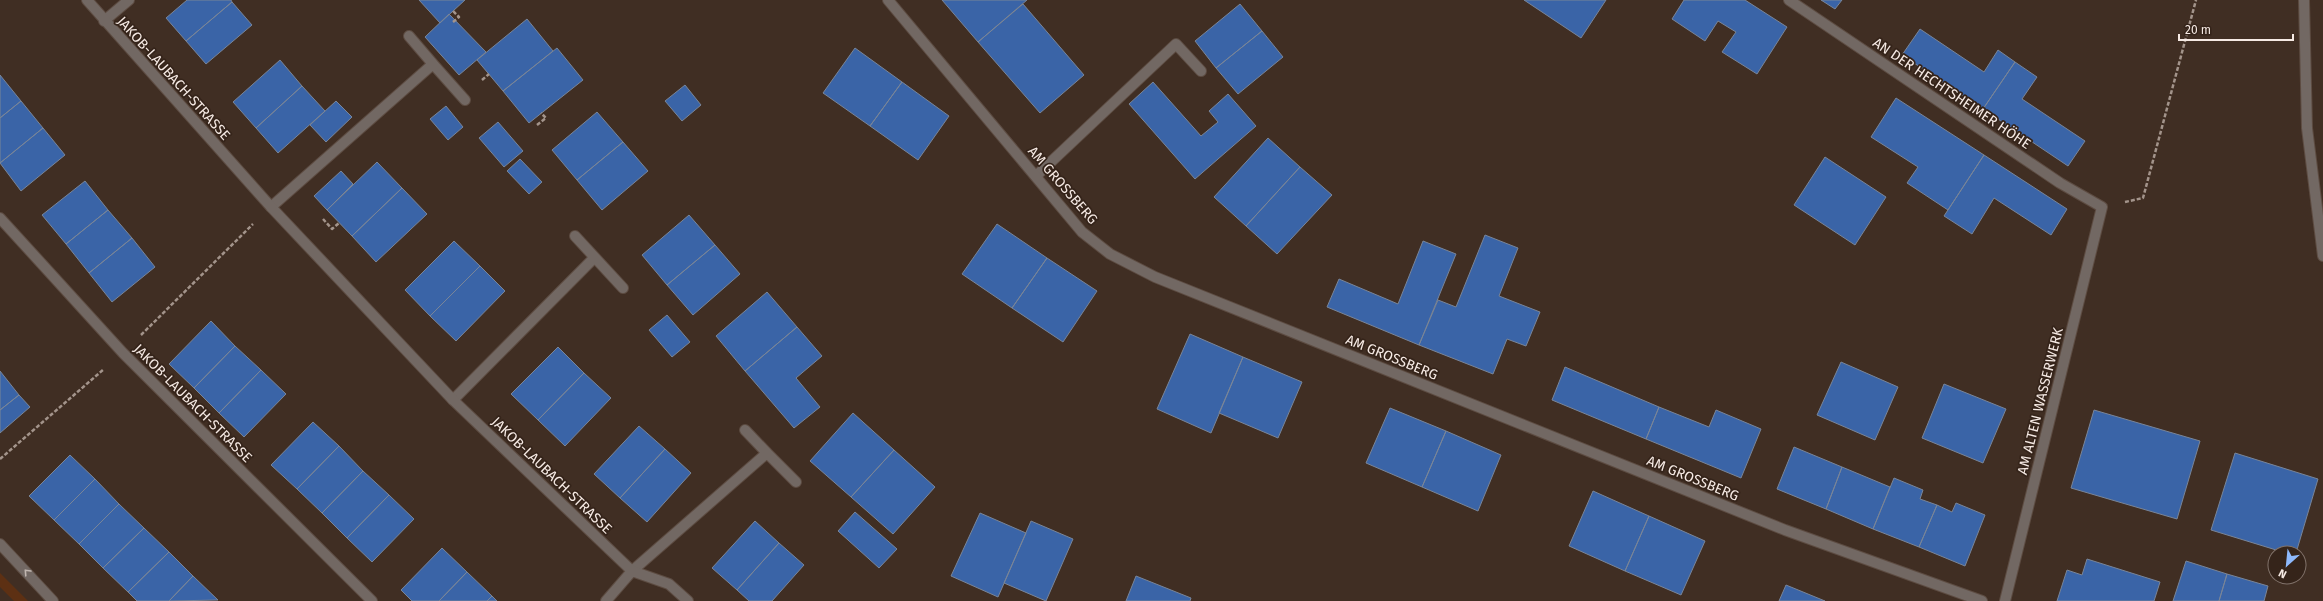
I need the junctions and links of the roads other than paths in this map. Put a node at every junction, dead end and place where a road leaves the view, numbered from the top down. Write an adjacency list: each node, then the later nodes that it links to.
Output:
1 (87, 0): 6 (street, JAKOB-LAUBACH-STRASSE)
2 (129, 0): 6 (street, JAKOB-LAUBACH-STRASSE)
3 (888, 0): 11 (street, AM GROSSBERG)
4 (1789, 0): 13 (street, AN DER HECHTSHEIMER HÖHE)
5 (2304, 0): 16 (street)
6 (104, 21): 12 (street, JAKOB-LAUBACH-STRASSE)
7 (409, 36): 8 (street)
8 (433, 64): 10 (street); 12 (street)
9 (1201, 71): 11 (street)
10 (465, 100)
11 (1036, 176): 29 (street, AM GROSSBERG)
12 (271, 207): 19 (street, JAKOB-LAUBACH-STRASSE)
13 (2102, 207): 30 (street, AM ALTEN WASSERWERK)
14 (0, 218): 26 (street, JAKOB-LAUBACH-STRASSE)
15 (575, 236): 17 (street)
16 (2323, 256)
17 (594, 258): 18 (street); 19 (street)
18 (623, 288)
19 (453, 400): 24 (street, JAKOB-LAUBACH-STRASSE)
20 (745, 430): 21 (street)
21 (767, 453): 22 (street); 24 (street)
22 (796, 482)
23 (0, 544): 25 (street, one-way to 23)
24 (632, 570): 27 (street); 28 (street, JAKOB-LAUBACH-STRASSE)
25 (53, 601)
26 (372, 601)
27 (606, 601)
28 (688, 601)
29 (1982, 601)
30 (2005, 601)

